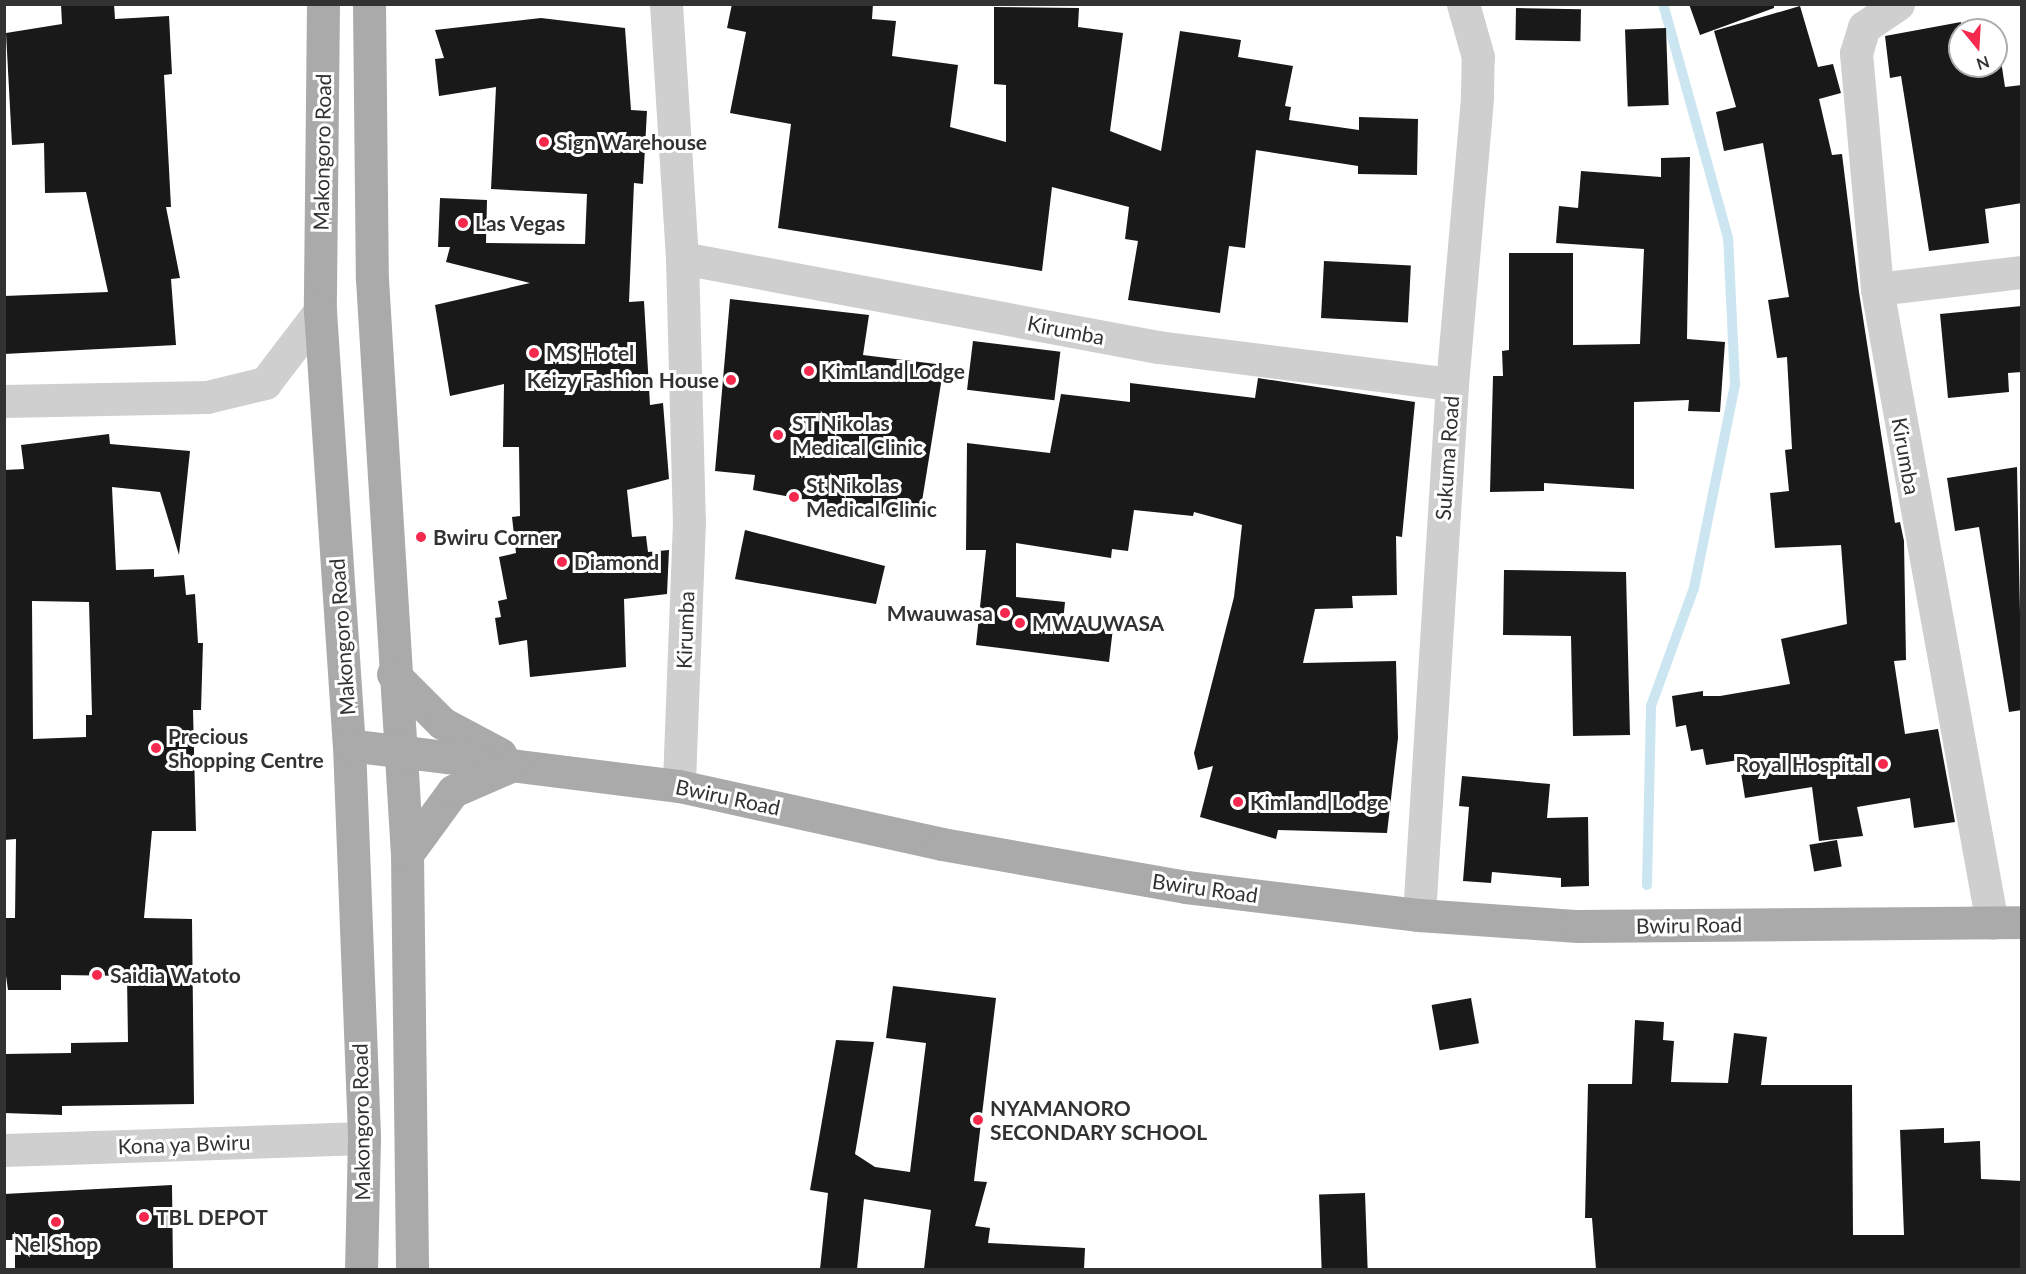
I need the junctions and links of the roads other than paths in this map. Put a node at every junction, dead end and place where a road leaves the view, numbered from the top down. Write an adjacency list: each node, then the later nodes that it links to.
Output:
1 (323, 4): 9 (main road, Makongoro Road)
2 (369, 4): 12 (main road)
3 (666, 4): 6 (street, Kirumba)
4 (1463, 4): 10 (street, Sukuma Road)
5 (1898, 4): 8 (street, Kirumba)
6 (682, 258): 10 (street, Kirumba); 16 (street, Kirumba)
7 (2022, 272): 8 (street)
8 (1877, 289): 19 (street, Kirumba)
9 (320, 311): 11 (street); 13 (main road, Makongoro Road)
10 (1452, 384): 18 (street, Sukuma Road)
11 (4, 400)
12 (393, 674): 14 (main road); 15 (main road)
13 (349, 745): 14 (main road, Bwiru Road); 20 (main road, Makongoro Road)
14 (399, 750): 15 (main road, Bwiru Road); 17 (main road)
15 (518, 763): 16 (main road, Bwiru Road); 17 (main road)
16 (679, 786): 18 (main road, Bwiru Road)
17 (406, 854): 23 (main road)
18 (1419, 915): 19 (main road, Bwiru Road)
19 (2007, 923)
20 (364, 1138): 21 (street, Kona ya Bwiru); 22 (main road, Makongoro Road)
21 (4, 1150)
22 (361, 1269)
23 (412, 1269)

